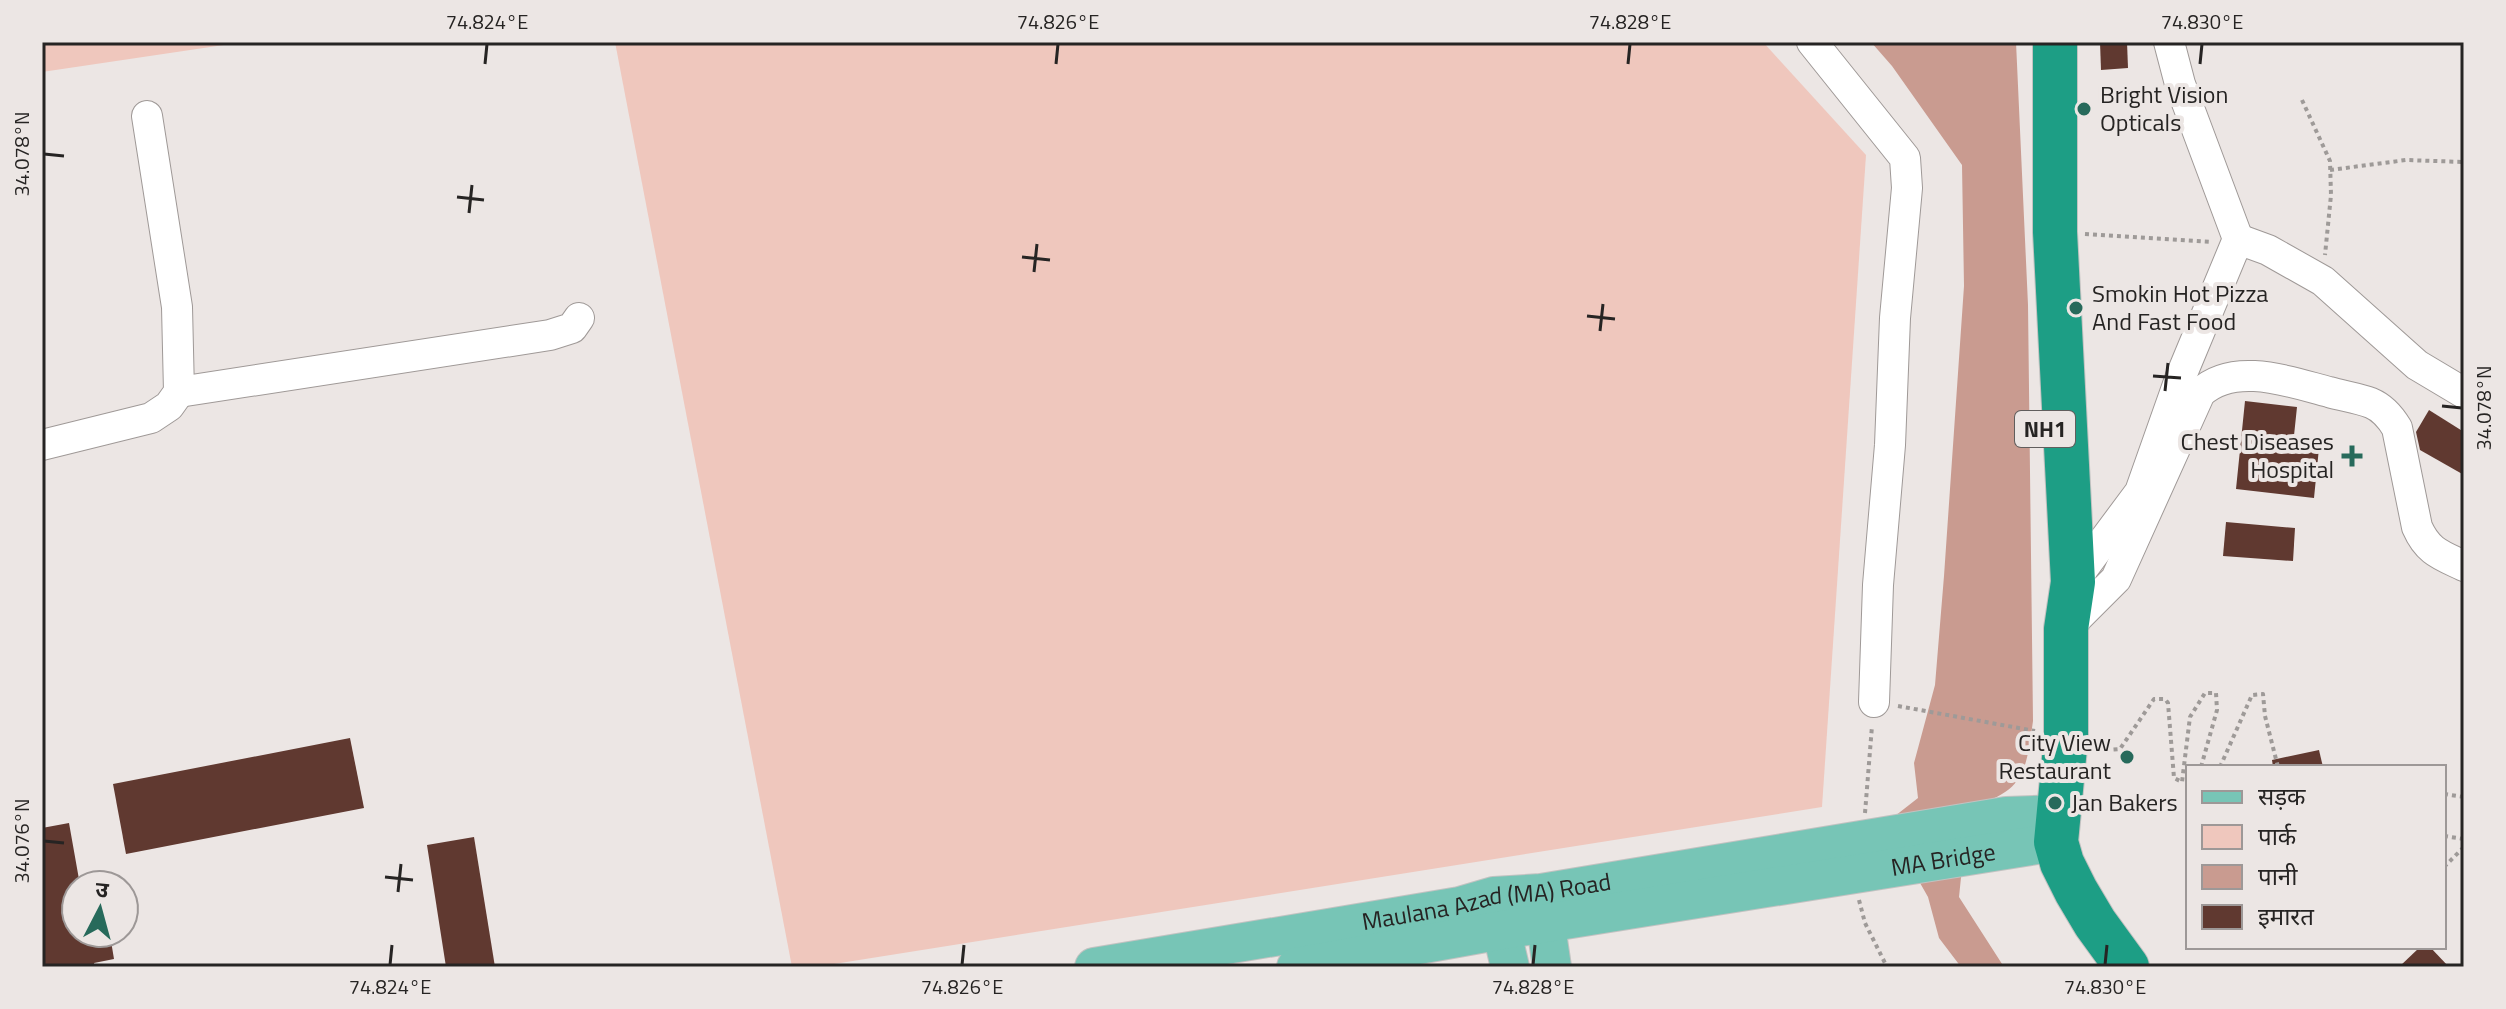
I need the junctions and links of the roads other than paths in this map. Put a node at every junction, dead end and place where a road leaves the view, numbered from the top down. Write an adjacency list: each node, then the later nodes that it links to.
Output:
1 (1812, 42): 15 (street)
2 (2036, 42): 11 (highway, NH1)
3 (2055, 42): 11 (highway, NH1)
4 (2169, 42): 6 (street)
5 (147, 116): 8 (street)
6 (2238, 239): 9 (street); 13 (street)
7 (579, 318): 8 (street)
8 (179, 392): 10 (street)
9 (2464, 393)
10 (42, 445)
11 (2058, 479): 13 (highway, NH1); 16 (highway, NH1)
12 (2464, 566): 14 (street)
13 (2073, 582): 14 (highway, NH1)
14 (2066, 629): 16 (highway, NH1)
15 (1887, 704)
16 (2032, 830): 17 (main road, MA Bridge); 26 (highway, NH1); 27 (highway, NH1)
17 (1867, 855): 18 (main road, Maulana Azad (MA) Road)
18 (1543, 908): 19 (main road, Maulana Azad (MA) Road); 25 (main road)
19 (1498, 913): 20 (main road, Maulana Azad (MA) Road); 21 (main road, Maulana Azad (MA) Road); 24 (main road)
20 (1423, 945): 22 (main road, Maulana Azad (MA) Road); 23 (main road)
21 (1094, 967)
22 (1296, 967)
23 (1459, 967)
24 (1510, 967)
25 (1552, 967)
26 (2098, 967)
27 (2127, 967)

